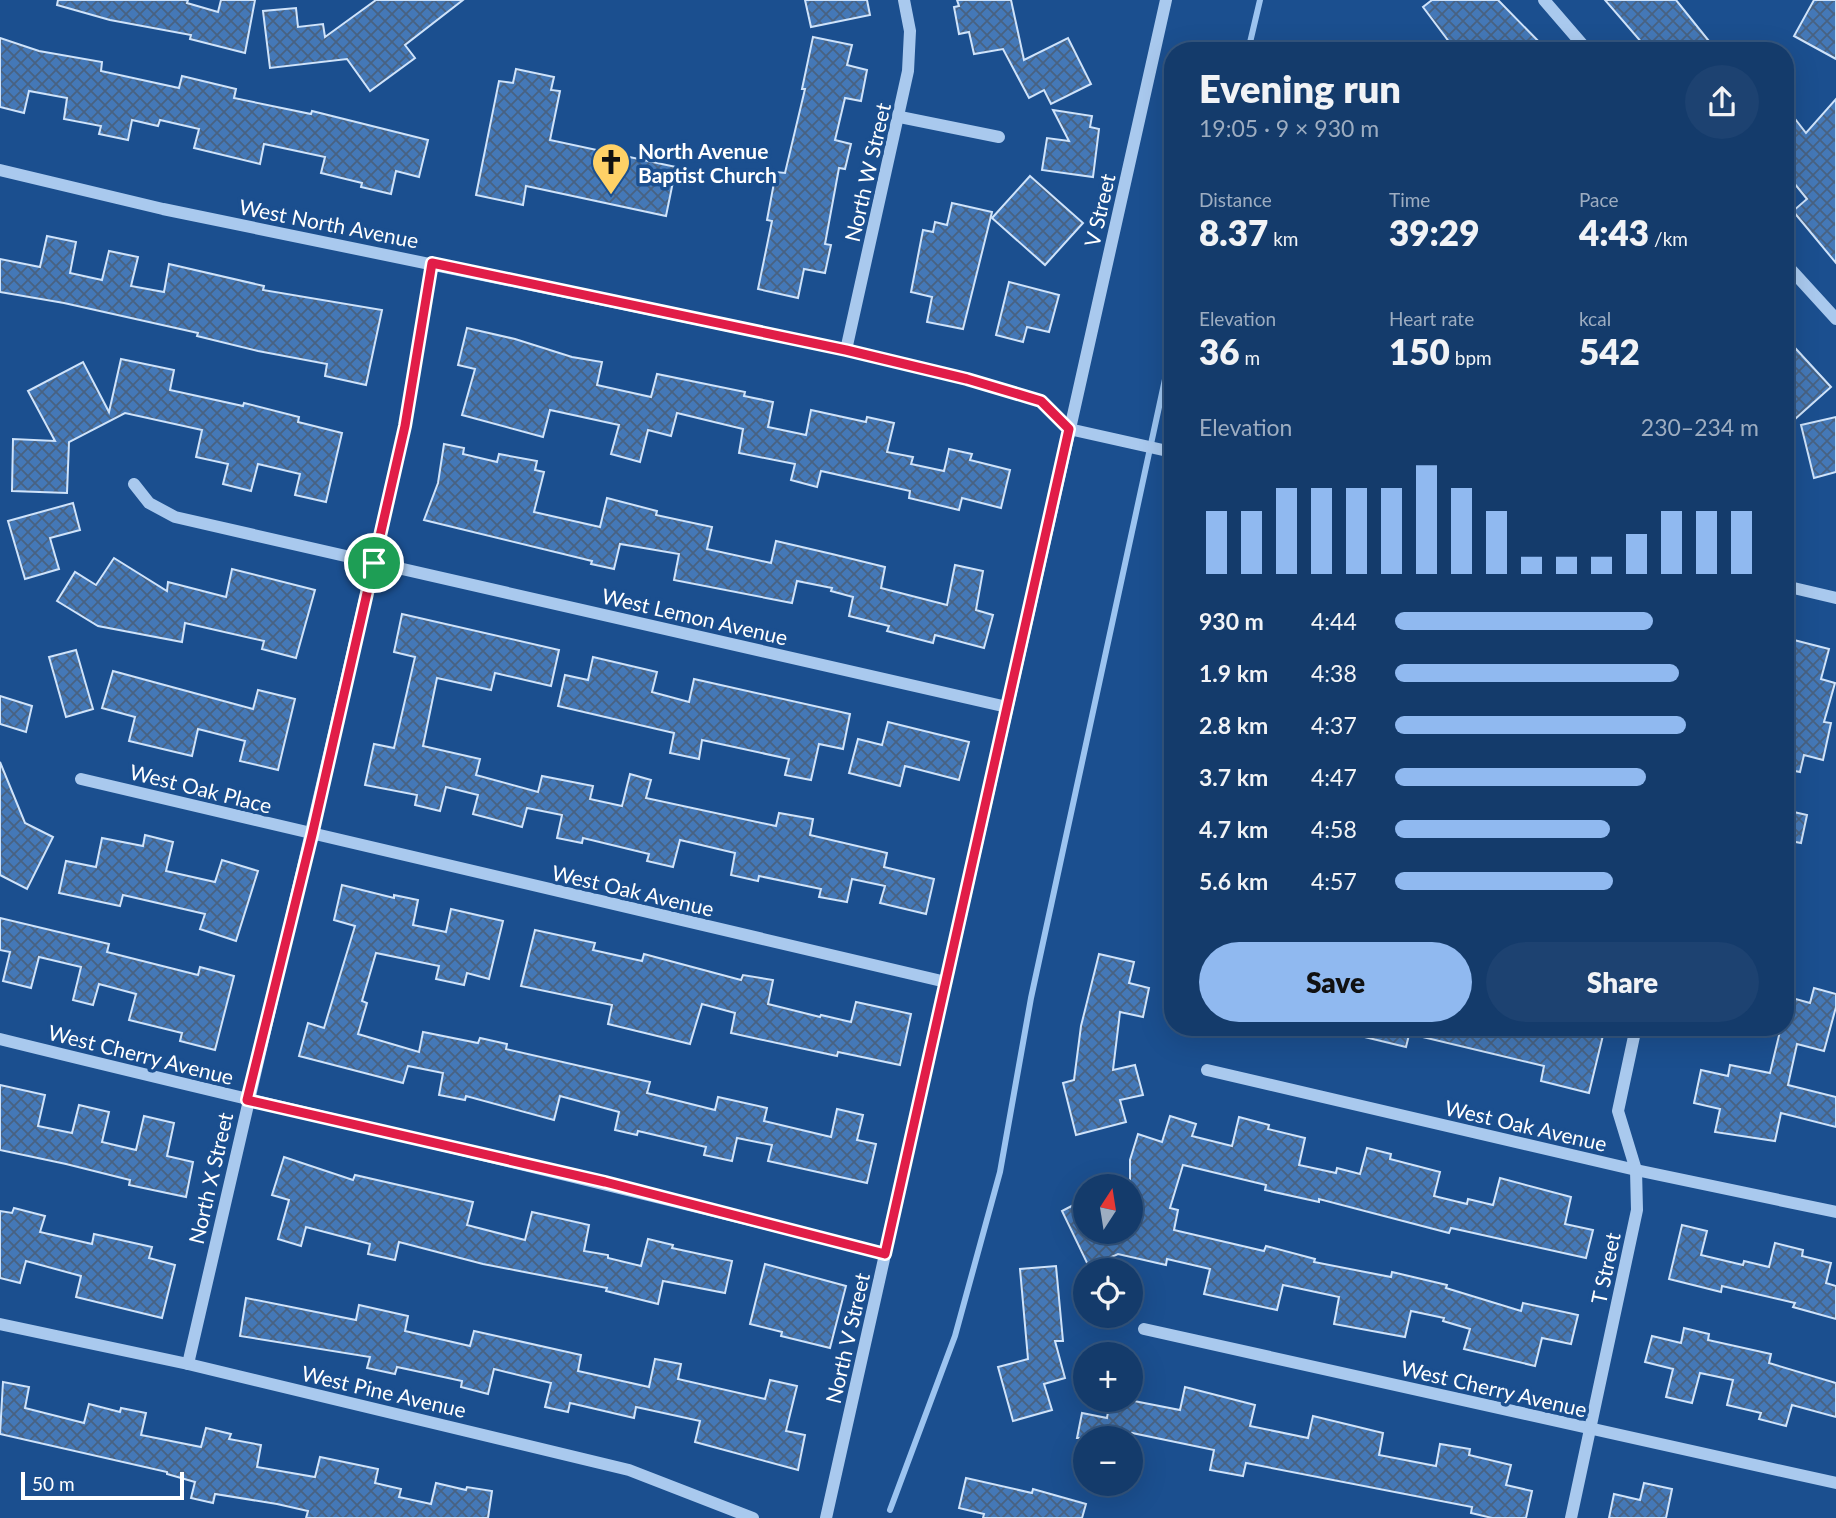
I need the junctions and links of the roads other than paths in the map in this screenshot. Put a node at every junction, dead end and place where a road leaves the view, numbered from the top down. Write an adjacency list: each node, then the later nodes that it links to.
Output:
1 (904, 0): 5 (street, North W Street)
2 (1166, 0): 12 (street, V Street)
3 (1544, 0): 4 (street)
4 (1580, 42)
5 (900, 117): 6 (street); 11 (street, North W Street)
6 (999, 137)
7 (0, 170): 8 (street, West North Avenue)
8 (432, 263): 11 (street, West North Avenue); 15 (street, North X Street)
9 (1794, 273): 10 (street)
10 (1836, 319)
11 (846, 350): 12 (street, West North Avenue)
12 (1069, 429): 13 (street); 18 (street, North V Street)
13 (1164, 450)
14 (134, 484): 15 (street, West Lemon Avenue)
15 (374, 563): 18 (street, West Lemon Avenue); 20 (street, North X Street)
16 (1794, 588): 17 (street)
17 (1836, 598)
18 (1007, 707): 21 (street, North V Street)
19 (81, 779): 20 (street, West Oak Place)
20 (312, 835): 21 (street, West Oak Avenue); 25 (street, North X Street)
21 (946, 982): 28 (street, North V Street)
22 (1634, 1036): 26 (street, T Street)
23 (0, 1039): 25 (street, West Cherry Avenue)
24 (1207, 1070): 26 (street, West Oak Avenue)
25 (247, 1100): 28 (street, West Cherry Avenue); 31 (street, North X Street)
26 (1636, 1170): 27 (street, West Oak Avenue); 32 (street, T Street)
27 (1836, 1212)
28 (885, 1254): 35 (street, North V Street)
29 (0, 1324): 31 (street, West Pine Avenue)
30 (1144, 1329): 32 (street, West Cherry Avenue)
31 (188, 1364): 34 (street, West Pine Avenue)
32 (1591, 1429): 33 (street, West Cherry Avenue); 36 (street, T Street)
33 (1836, 1483)
34 (753, 1518)
35 (826, 1518)
36 (1571, 1518)

